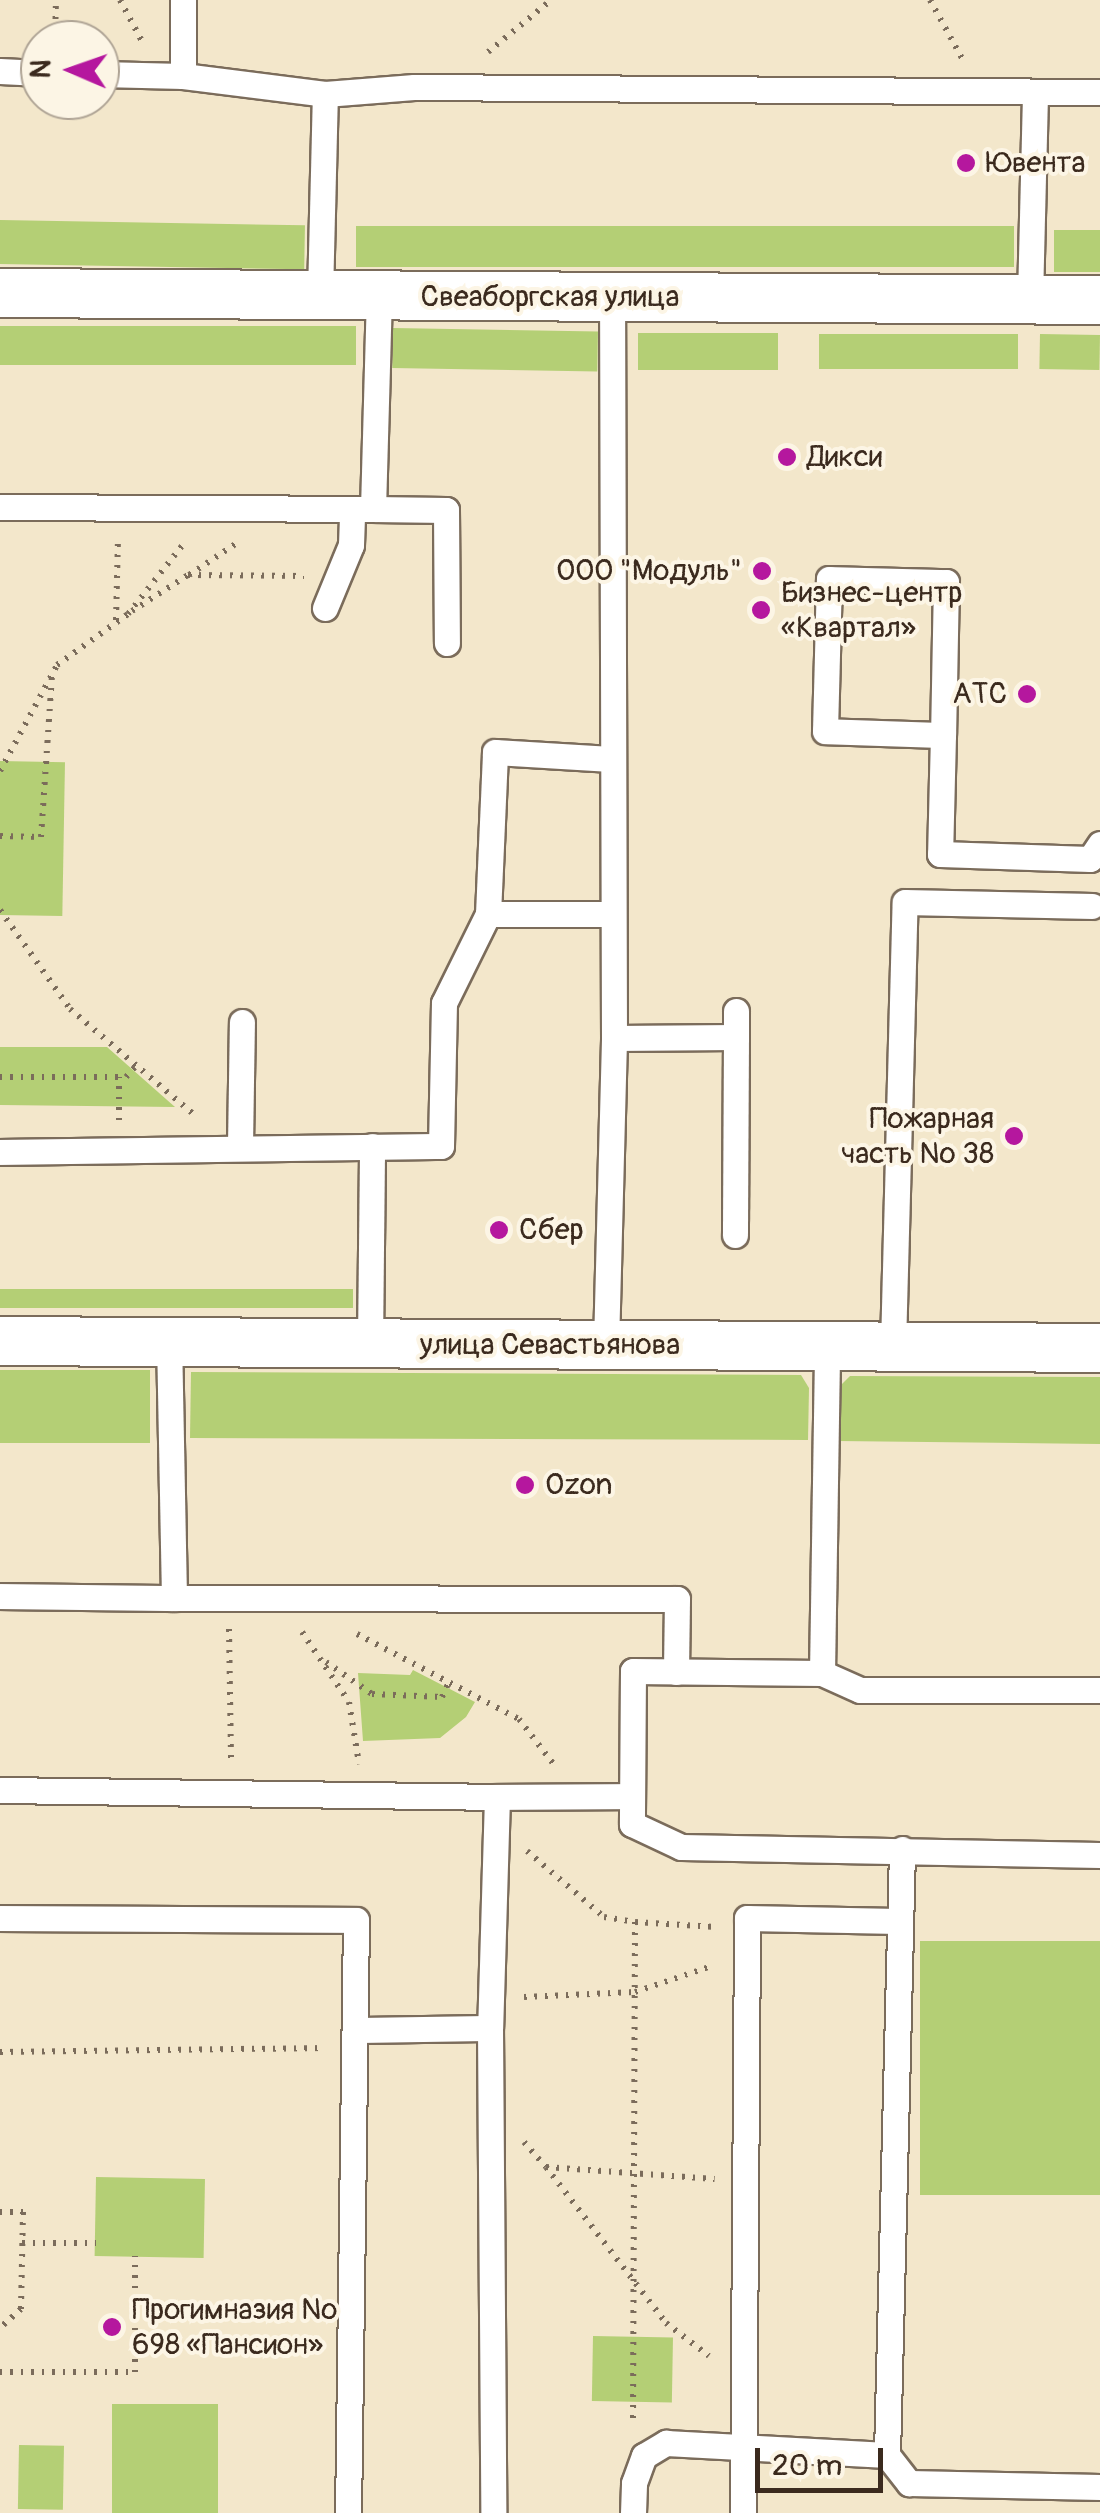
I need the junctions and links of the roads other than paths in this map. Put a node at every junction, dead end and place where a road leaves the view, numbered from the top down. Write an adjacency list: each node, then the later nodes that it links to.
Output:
1 (184, 0): 3 (lane)
2 (120, 74): 3 (lane)
3 (184, 76): 6 (lane)
4 (1035, 92): 5 (lane); 6 (lane); 11 (lane)
5 (1100, 92)
6 (324, 94): 8 (lane)
7 (0, 293): 8 (street, Свеаборгская улица)
8 (320, 295): 9 (street, Свеаборгская улица)
9 (379, 295): 10 (street, Свеаборгская улица); 14 (lane)
10 (612, 297): 11 (street, Свеаборгская улица); 18 (lane)
11 (1030, 300): 12 (street, Свеаборгская улица)
12 (1100, 300)
13 (0, 507): 14 (lane)
14 (363, 509): 15 (lane); 16 (lane)
15 (325, 608)
16 (447, 643)
17 (943, 735): 17 (lane); 19 (lane)
18 (611, 759): 21 (lane); 22 (lane)
19 (1100, 844)
20 (1092, 906): 36 (lane)
21 (488, 914): 22 (lane); 28 (lane)
22 (611, 914): 26 (lane)
23 (736, 1011): 25 (lane)
24 (242, 1022): 27 (lane)
25 (736, 1037): 26 (lane); 30 (lane)
26 (614, 1038): 34 (lane)
27 (229, 1145): 28 (lane); 29 (lane)
28 (372, 1146): 33 (lane)
29 (0, 1152)
30 (735, 1235)
31 (0, 1341): 32 (street, улица Севастьянова)
32 (169, 1343): 33 (street, улица Севастьянова); 39 (lane)
33 (370, 1344): 34 (street, улица Севастьянова)
34 (606, 1346): 35 (street, улица Севастьянова)
35 (827, 1346): 36 (street, улица Севастьянова); 41 (lane)
36 (893, 1346): 37 (street, улица Севастьянова)
37 (1100, 1348)
38 (0, 1596): 39 (lane)
39 (174, 1598): 40 (lane)
40 (676, 1672): 41 (lane); 44 (lane)
41 (822, 1674): 42 (lane)
42 (1100, 1690)
43 (0, 1790): 45 (lane)
44 (632, 1796): 45 (lane); 46 (lane)
45 (497, 1797): 50 (lane)
46 (902, 1849): 47 (lane); 49 (lane)
47 (1100, 1855)
48 (0, 1918): 51 (lane)
49 (898, 1921): 52 (lane); 53 (lane)
50 (490, 2028): 51 (lane); 56 (lane)
51 (356, 2039): 55 (lane)
52 (745, 2444): 53 (lane); 57 (lane); 58 (lane)
53 (887, 2455): 54 (lane)
54 (1100, 2487)
55 (348, 2513)
56 (493, 2513)
57 (634, 2513)
58 (743, 2513)

